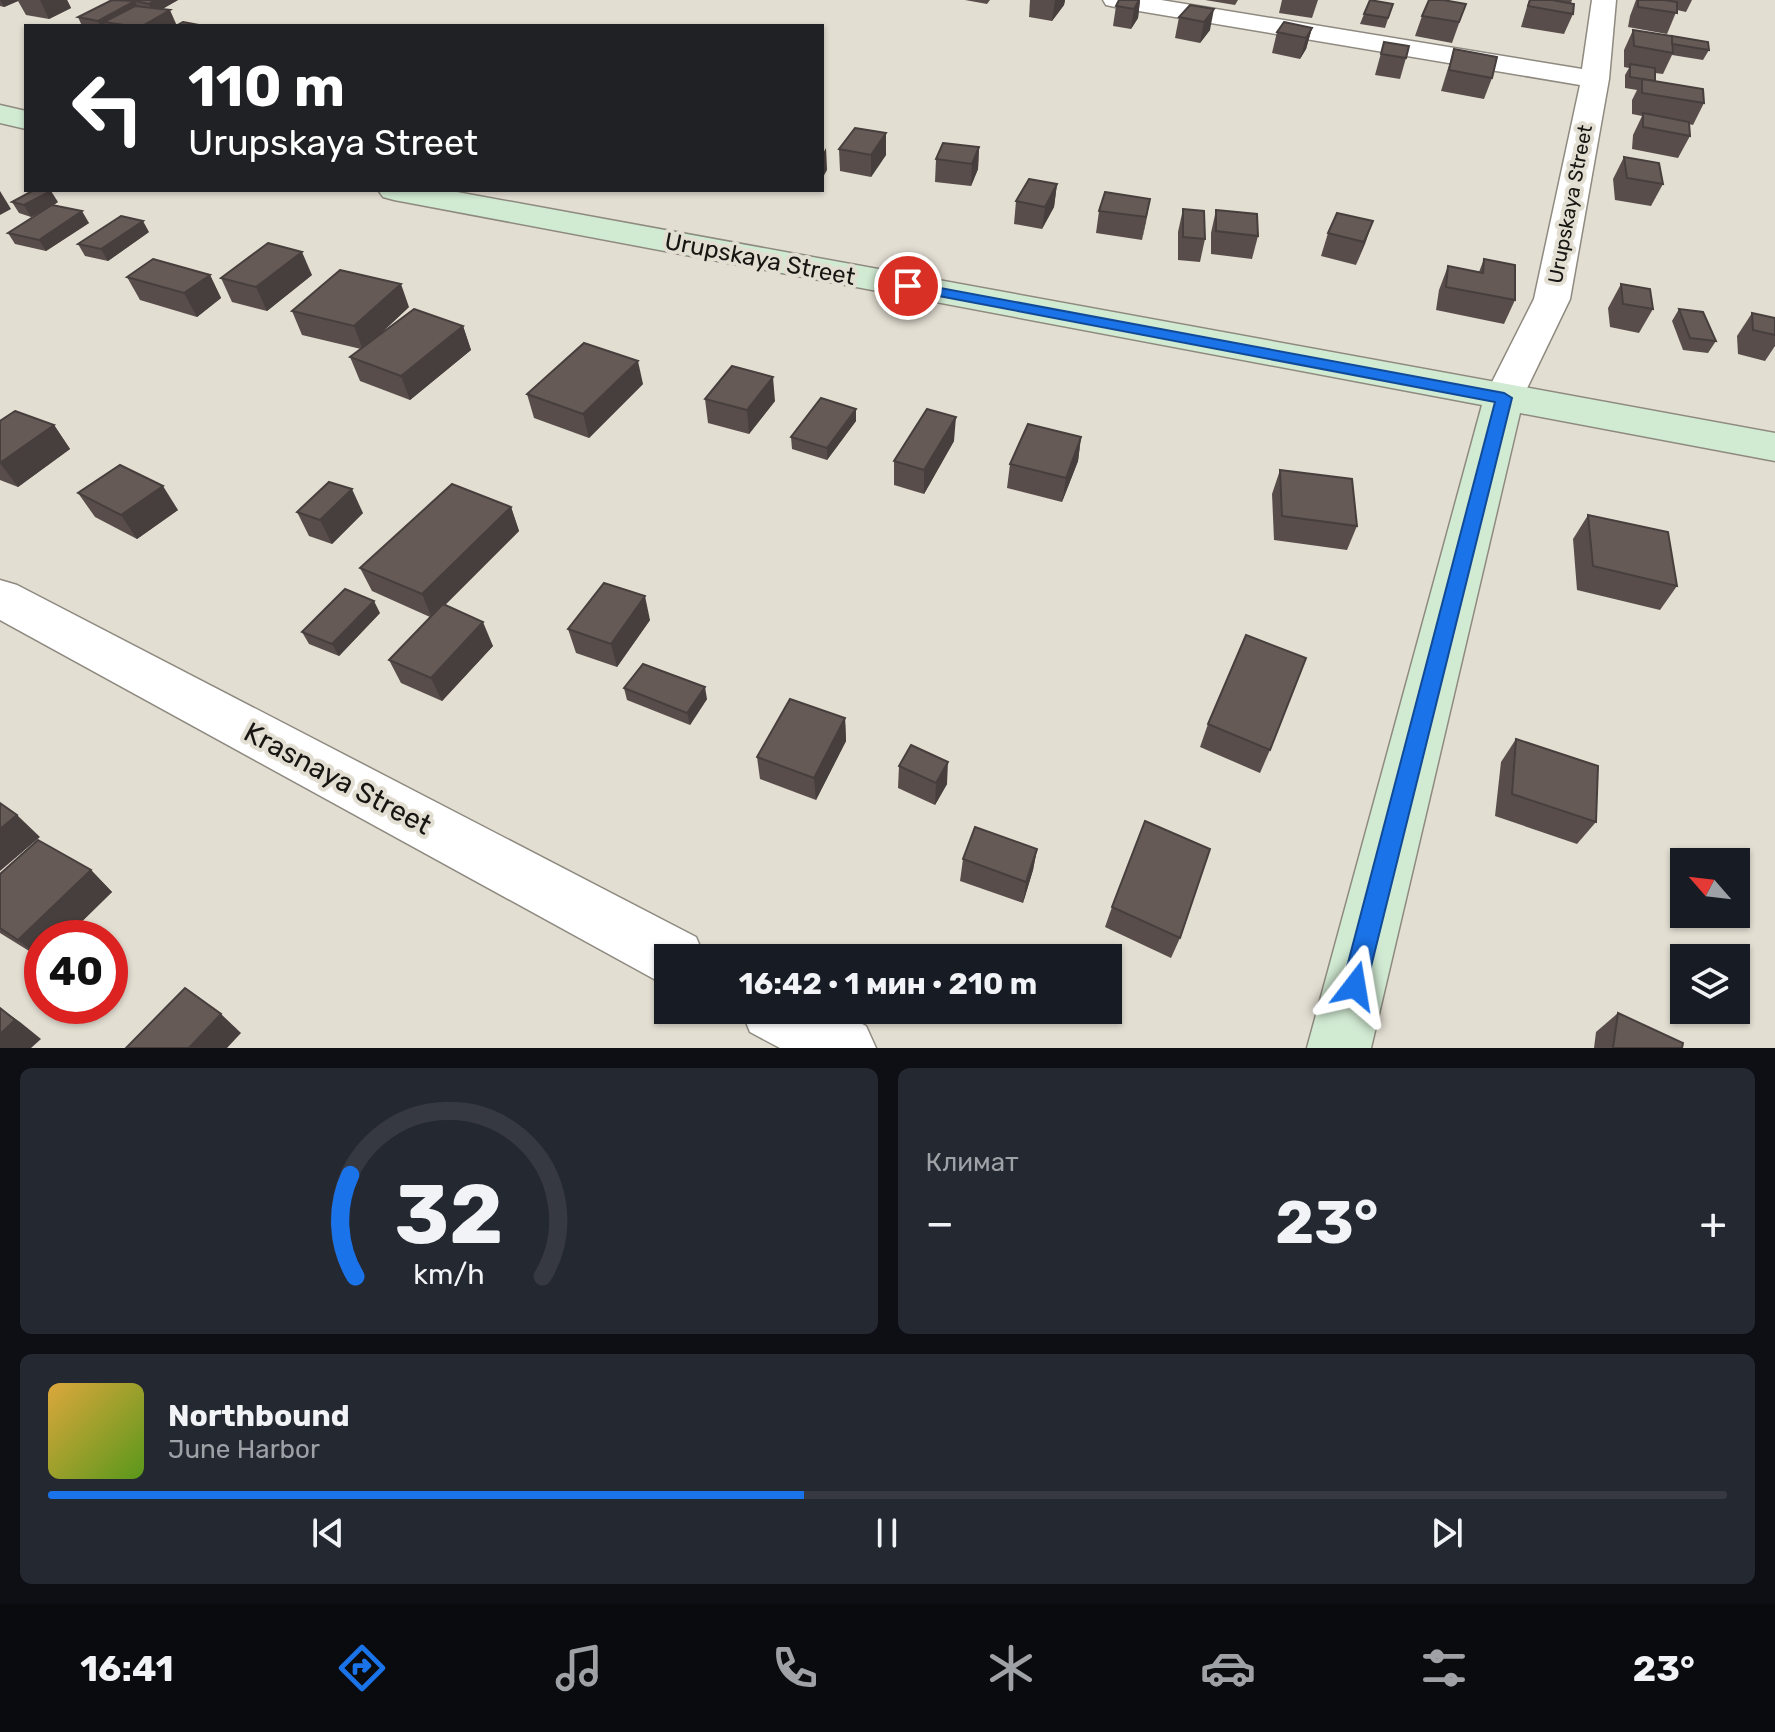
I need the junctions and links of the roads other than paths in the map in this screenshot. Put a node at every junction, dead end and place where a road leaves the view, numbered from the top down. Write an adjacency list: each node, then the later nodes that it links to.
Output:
1 (1115, 0): 3 (street)
2 (1604, 0): 3 (street, Urupskaya Street)
3 (1595, 79): 7 (street, Urupskaya Street)
4 (0, 114): 5 (street)
5 (24, 120)
6 (405, 192): 7 (street, Urupskaya Street)
7 (1504, 398): 8 (street, Urupskaya Street); 13 (street, Urupskaya Street)
8 (1775, 447)
9 (0, 598): 10 (street, Krasnaya Street)
10 (654, 947)
11 (799, 1024): 12 (street)
12 (844, 1048)
13 (1339, 1048)

